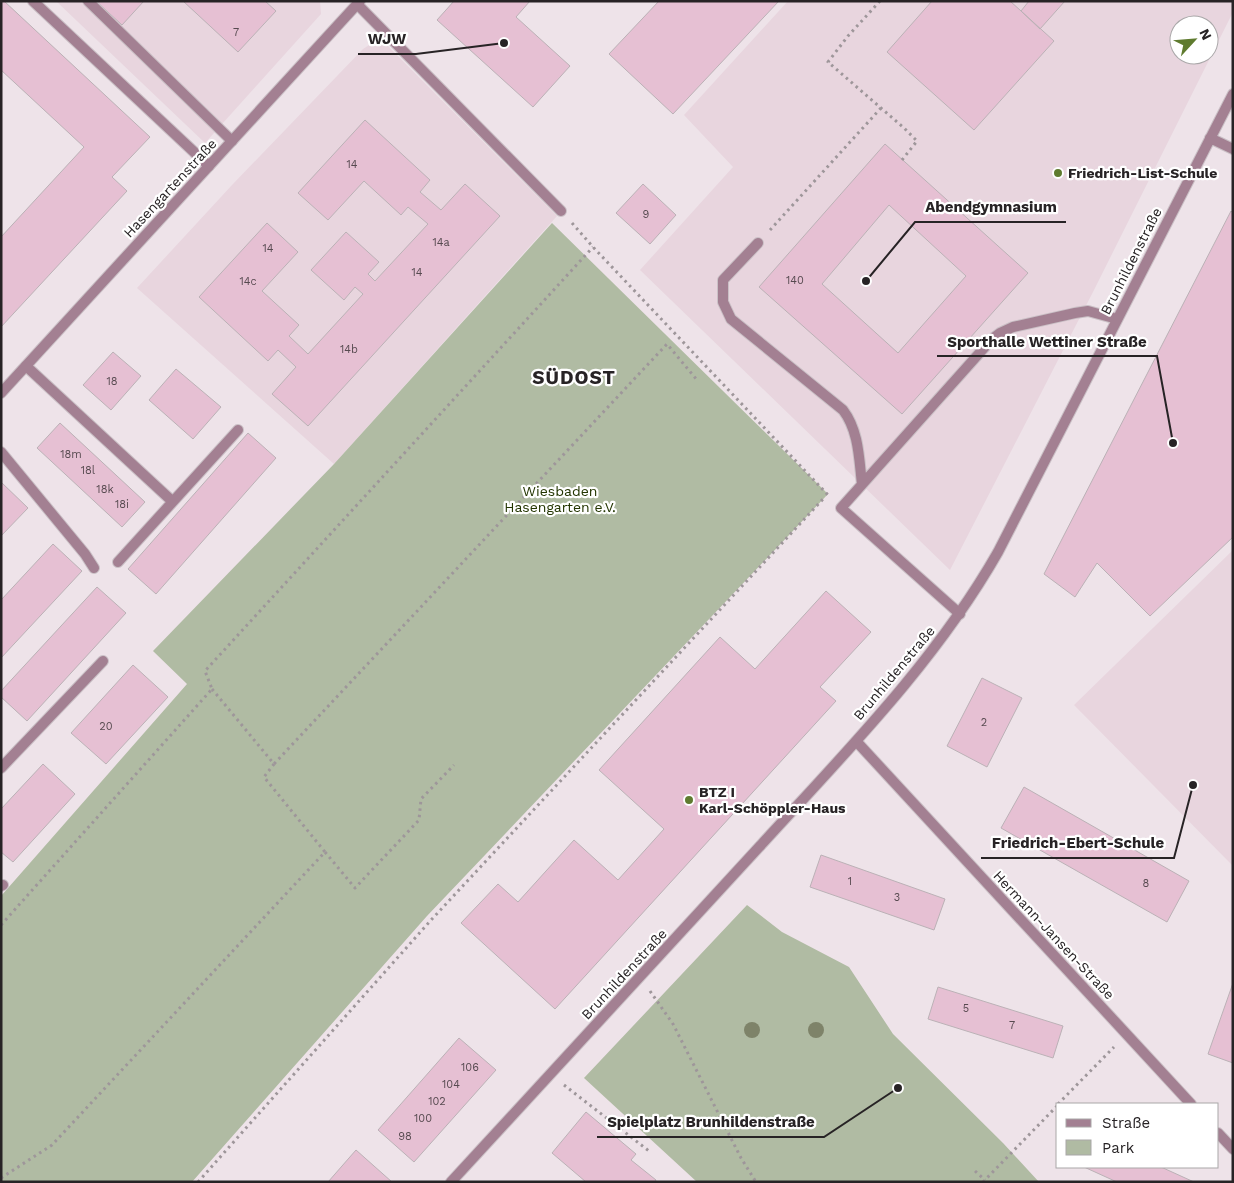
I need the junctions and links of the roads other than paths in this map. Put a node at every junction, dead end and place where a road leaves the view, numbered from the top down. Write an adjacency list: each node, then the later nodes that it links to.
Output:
1 (33, 1): 8 (street)
2 (88, 1): 6 (street)
3 (357, 2): 6 (street, Hasengartenstraße); 9 (street)
4 (1233, 94): 5 (street, Brunhildenstraße)
5 (1210, 138): 7 (street); 11 (street, Brunhildenstraße)
6 (232, 141): 8 (street, Hasengartenstraße)
7 (1233, 149)
8 (209, 166): 12 (street, Hasengartenstraße)
9 (561, 211)
10 (758, 243): 16 (street)
11 (1116, 320): 16 (street); 20 (street, Brunhildenstraße)
12 (26, 366): 13 (street, Hasengartenstraße); 17 (street)
13 (1, 393)
14 (238, 430): 17 (street)
15 (1, 452): 19 (street)
16 (862, 484): 20 (street)
17 (172, 501): 18 (street)
18 (118, 562)
19 (94, 568)
20 (960, 614): 22 (street, Brunhildenstraße)
21 (103, 661): 23 (street)
22 (856, 741): 24 (street, Hermann-Jansen-Straße); 27 (street, Brunhildenstraße)
23 (1, 768)
24 (1190, 1103)
25 (1219, 1134): 26 (street)
26 (1233, 1149)
27 (452, 1182)

